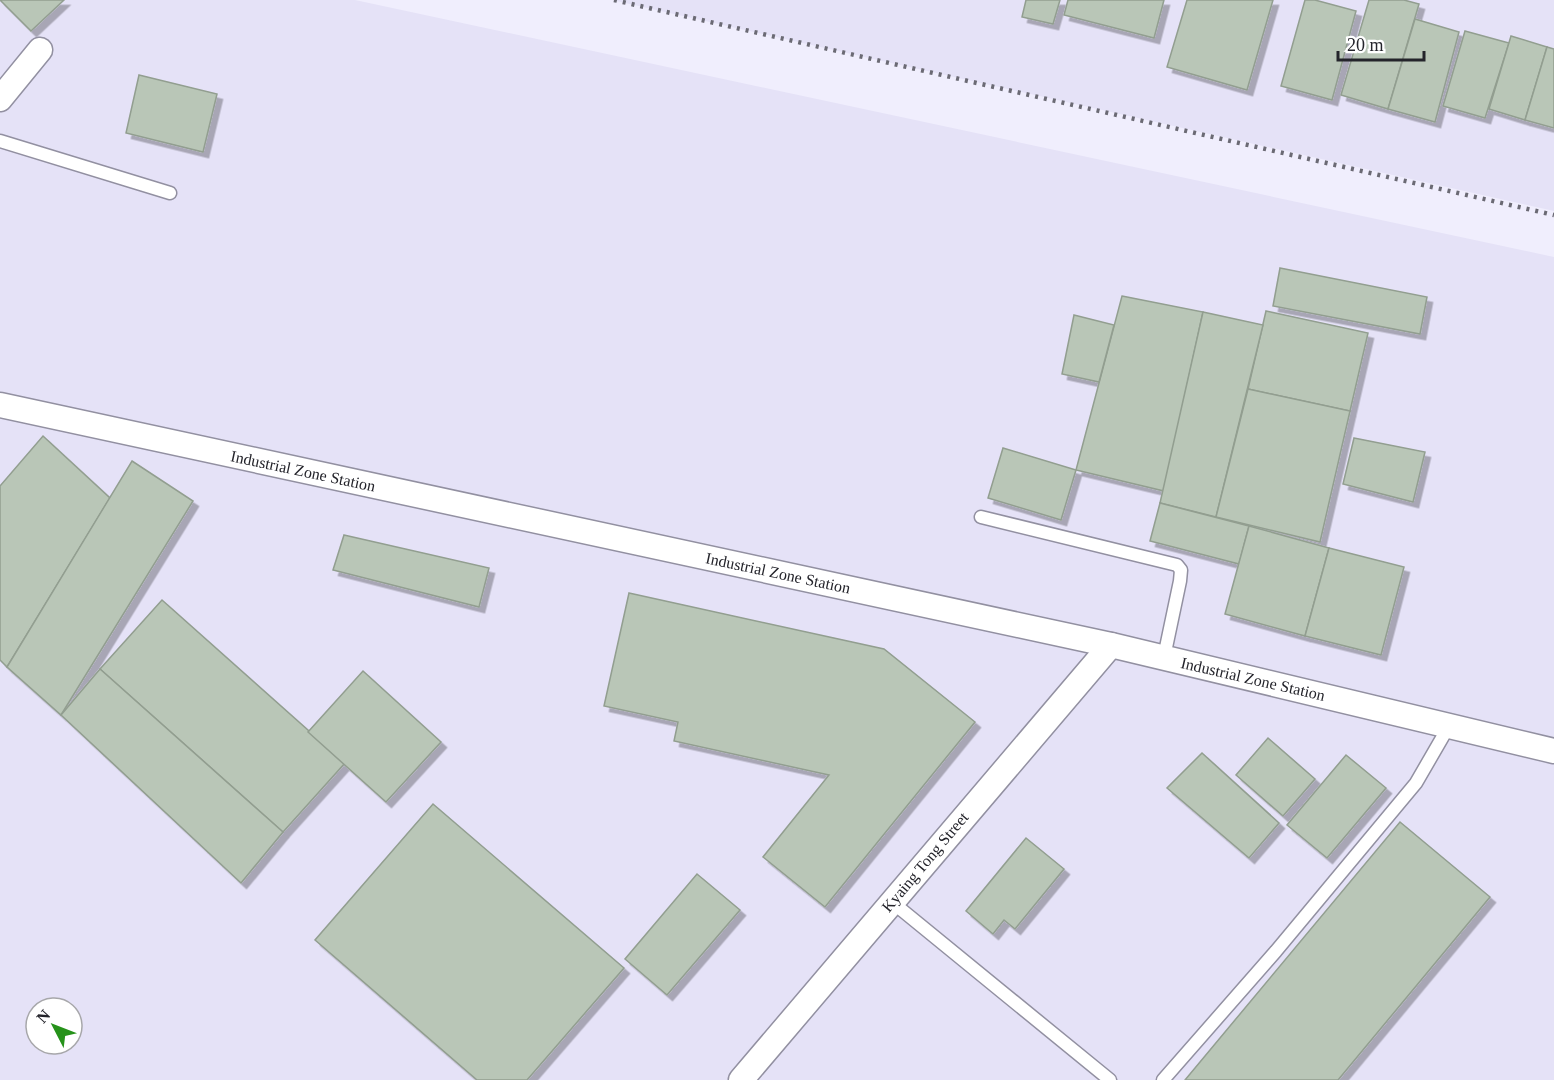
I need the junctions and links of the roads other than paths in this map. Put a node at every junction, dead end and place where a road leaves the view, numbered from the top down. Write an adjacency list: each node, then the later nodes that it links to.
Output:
1 (40, 50): 2 (street)
2 (0, 99)
3 (0, 141): 4 (lane)
4 (170, 193)
5 (0, 405): 7 (street, Industrial Zone Station)
6 (981, 517): 8 (lane)
7 (1111, 645): 8 (street, Industrial Zone Station); 11 (street, Kyaing Tong Street)
8 (1164, 657): 9 (street, Industrial Zone Station)
9 (1449, 726): 10 (street, Industrial Zone Station); 14 (lane)
10 (1554, 751)
11 (892, 902): 12 (street, Kyaing Tong Street); 13 (lane)
12 (741, 1080)
13 (1110, 1080)
14 (1163, 1080)

